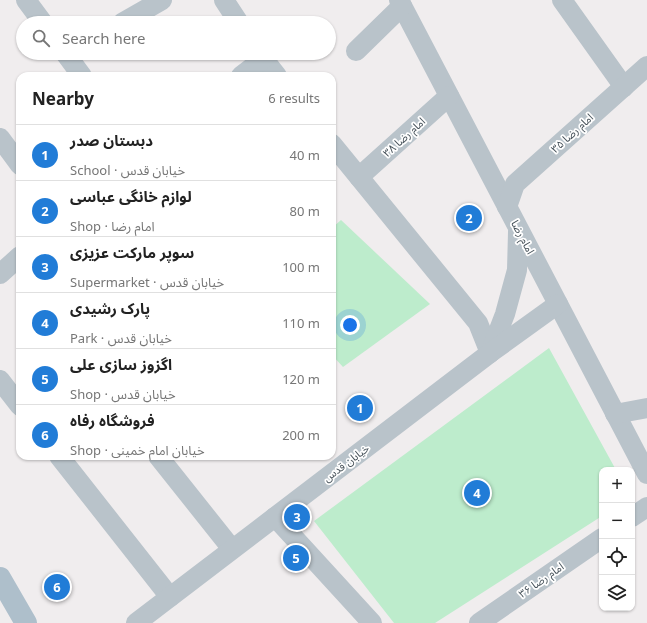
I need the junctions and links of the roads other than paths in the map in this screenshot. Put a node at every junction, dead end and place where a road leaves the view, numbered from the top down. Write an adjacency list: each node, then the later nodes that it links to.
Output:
1 (26, 0): 6 (street)
2 (162, 0): 7 (street)
3 (224, 0): 8 (street)
4 (562, 0): 17 (street)
5 (400, 3): 9 (street); 18 (street, امام رضا)
6 (38, 16)
7 (134, 16)
8 (234, 16)
9 (356, 51)
10 (71, 60): 14 (street)
11 (257, 60): 15 (street)
12 (264, 60): 16 (street)
13 (647, 66): 17 (street, امام رضا ۳۵)
14 (79, 72)
15 (245, 72)
16 (274, 72)
17 (624, 87): 23 (street, امام رضا ۳۵)
18 (449, 96): 22 (street, امام رضا ۳۸); 23 (street, امام رضا)
19 (0, 138): 21 (street)
20 (336, 149): 22 (street)
21 (16, 159)
22 (359, 177): 28 (street)
23 (507, 207): 24 (street, امام رضا)
24 (518, 228): 27 (street, امام رضا); 28 (street)
25 (16, 260): 26 (street)
26 (0, 274)
27 (558, 304): 28 (street, خیابان قدس); 32 (street, امام رضا)
28 (490, 353): 38 (street, خیابان قدس)
29 (0, 380): 30 (street)
30 (16, 401)
31 (647, 408): 32 (street)
32 (615, 414): 35 (street, امام رضا)
33 (63, 460): 42 (street)
34 (161, 460): 40 (street)
35 (647, 474)
36 (647, 507): 37 (street)
37 (635, 515)
38 (275, 517): 40 (street, خیابان قدس); 45 (street)
39 (601, 539): 46 (street, امام رضا ۳۶)
40 (232, 549): 42 (street, خیابان قدس)
41 (0, 578): 43 (main road)
42 (170, 597): 44 (street, خیابان قدس)
43 (26, 623)
44 (136, 623)
45 (372, 623)
46 (480, 623)

